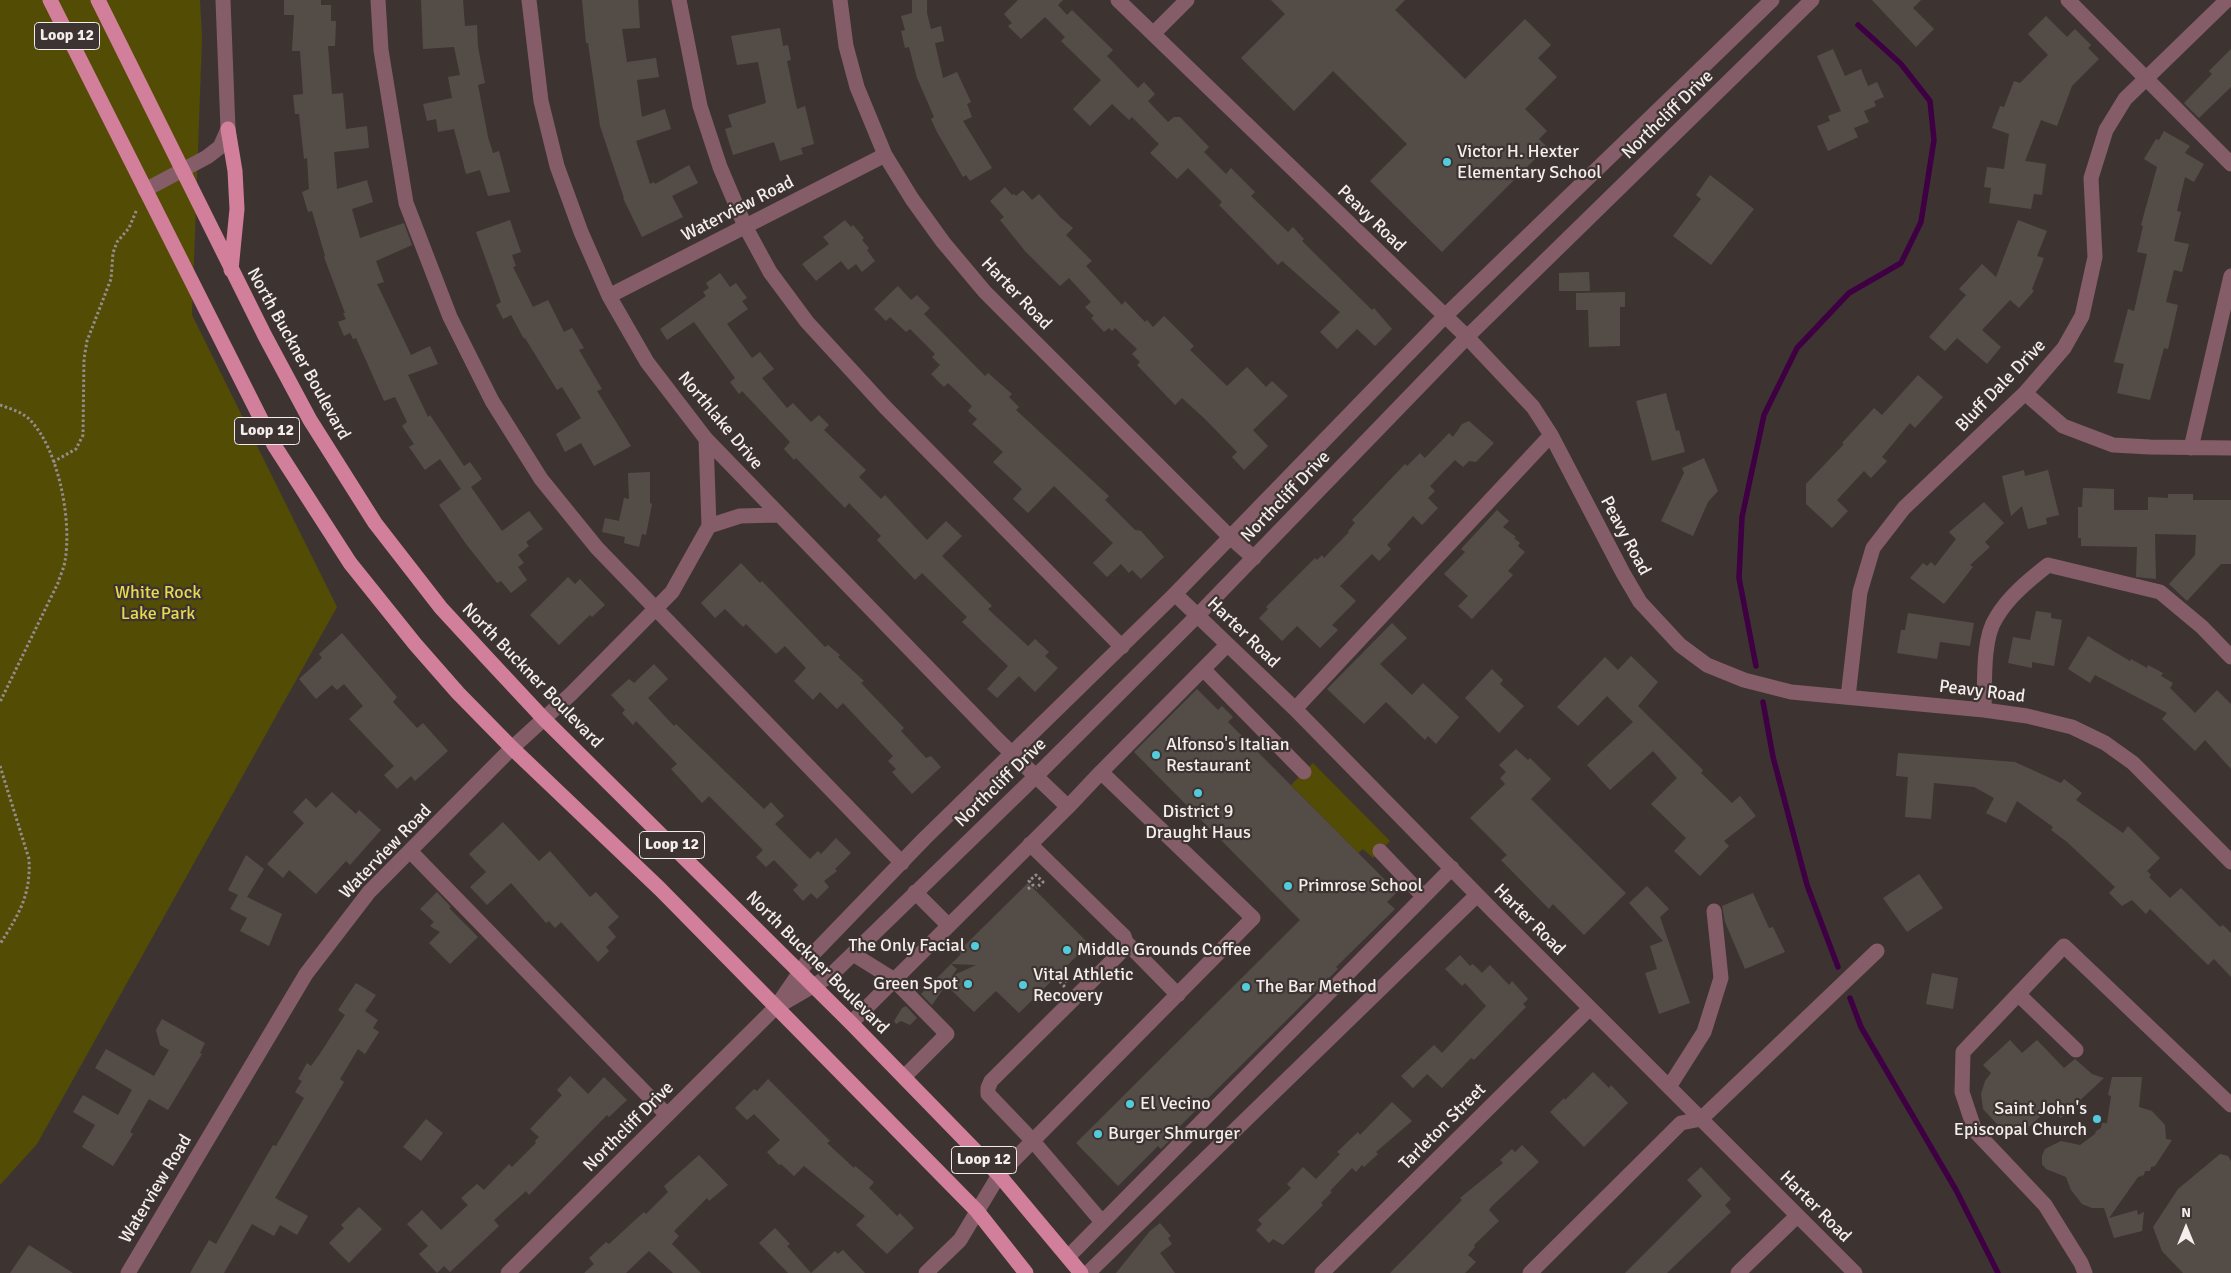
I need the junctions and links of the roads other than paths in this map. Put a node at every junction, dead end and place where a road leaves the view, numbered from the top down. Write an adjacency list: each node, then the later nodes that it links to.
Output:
1 (50, 0): 20 (main road, Loop 12)
2 (98, 0): 19 (main road, North Buckner Boulevard / Loop 12)
3 (223, 0): 16 (street)
4 (378, 0): 37 (street)
5 (529, 0): 24 (street, Northlake Drive)
6 (679, 0): 21 (street)
7 (840, 0): 17 (street, Harter Road)
8 (1118, 0): 14 (street, Peavy Road)
9 (1187, 0): 14 (street)
10 (1772, 0): 25 (street, Northcliff Drive)
11 (1812, 0): 26 (street, Northcliff Drive)
12 (2068, 0): 15 (street)
13 (2227, 0): 15 (street, Bluff Dale Drive)
14 (1153, 34): 25 (street, Peavy Road)
15 (2147, 78): 18 (street); 27 (street, Bluff Dale Drive)
16 (228, 129): 19 (street); 22 (main road)
17 (885, 155): 21 (street, Waterview Road); 34 (street, Harter Road)
18 (2231, 164)
19 (182, 172): 20 (street); 22 (main road, North Buckner Boulevard / Loop 12)
20 (145, 190): 47 (main road, Loop 12)
21 (745, 226): 24 (street, Waterview Road); 40 (street)
22 (231, 270): 46 (main road, North Buckner Boulevard / Loop 12)
23 (2231, 276): 30 (street)
24 (609, 296): 29 (street, Northlake Drive)
25 (1445, 316): 26 (street, Peavy Road); 34 (street, Northcliff Drive)
26 (1467, 337): 28 (street, Peavy Road); 35 (street, Northcliff Drive)
27 (2026, 393): 30 (street); 43 (street, Bluff Dale Drive)
28 (1551, 435): 43 (street, Peavy Road); 44 (street)
29 (706, 439): 32 (street, Northlake Drive); 33 (street)
30 (2191, 448): 31 (street)
31 (2231, 448)
32 (778, 515): 33 (street); 48 (street, Northlake Drive)
33 (709, 526): 37 (street, Waterview Road)
34 (1230, 537): 35 (street, Harter Road); 36 (street, Northcliff Drive)
35 (1254, 558): 38 (street, Northcliff Drive)
36 (1175, 594): 38 (street, Harter Road); 40 (street, Northcliff Drive)
37 (657, 609): 46 (street, Waterview Road); 57 (street)
38 (1198, 616): 39 (street, Harter Road); 51 (street, Northcliff Drive)
39 (1227, 645): 42 (street); 44 (street, Harter Road)
40 (1122, 647): 48 (street, Northcliff Drive)
41 (2231, 657): 45 (street)
42 (1204, 669): 49 (street); 50 (street)
43 (1848, 697): 45 (street, Peavy Road)
44 (1294, 709): 58 (street, Harter Road)
45 (1984, 710): 56 (street, Peavy Road)
46 (544, 718): 47 (street, Waterview Road); 67 (main road, North Buckner Boulevard / Loop 12)
47 (512, 748): 54 (street, Waterview Road); 72 (main road, Loop 12)
48 (1012, 754): 51 (street, Northlake Drive); 57 (street, Northcliff Drive)
49 (1101, 772): 52 (street); 71 (street)
50 (1304, 772)
51 (1036, 776): 52 (street, Northlake Drive); 59 (street, Northcliff Drive)
52 (1068, 807): 53 (street)
53 (1030, 844): 63 (street); 64 (street)
54 (410, 851): 79 (street); 87 (street, Waterview Road)
55 (1380, 851): 61 (street)
56 (2231, 862)
57 (902, 863): 67 (street, Northcliff Drive)
58 (1452, 868): 60 (street, Harter Road); 61 (street)
59 (916, 892): 63 (street); 66 (street, Northcliff Drive)
60 (1478, 895): 73 (street, Harter Road); 92 (street)
61 (1423, 896): 85 (street)
62 (1714, 911): 77 (street)
63 (948, 925): 68 (street)
64 (1126, 942): 71 (street); 81 (street)
65 (1877, 951): 80 (street)
66 (853, 954): 68 (street); 69 (street, Northcliff Drive)
67 (800, 972): 69 (main road, North Buckner Boulevard / Loop 12); 72 (street, Northcliff Drive)
68 (893, 979): 74 (street); 76 (street)
69 (814, 986): 72 (street, Northcliff Drive); 74 (main road, North Buckner Boulevard / Loop 12)
70 (2018, 994): 75 (street); 78 (street); 97 (street)
71 (1178, 995): 81 (street)
72 (776, 1007): 79 (street, Northcliff Drive); 83 (main road, Loop 12)
73 (1590, 1008): 77 (street, Harter Road); 93 (street, Tarleton Street)
74 (851, 1023): 76 (main road, North Buckner Boulevard / Loop 12)
75 (2076, 1050)
76 (904, 1077): 82 (main road, North Buckner Boulevard / Loop 12)
77 (1669, 1087): 80 (street, Harter Road)
78 (2231, 1105)
79 (667, 1115): 88 (street, Northcliff Drive)
80 (1701, 1119): 84 (street, Harter Road); 94 (street)
81 (1032, 1140): 82 (street); 85 (street)
82 (999, 1175): 83 (street); 86 (main road, North Buckner Boulevard / Loop 12)
83 (977, 1211): 89 (street); 90 (main road, Loop 12)
84 (1797, 1216): 95 (street); 96 (street, Harter Road)
85 (1102, 1222): 86 (street)
86 (1069, 1256): 91 (main road, North Buckner Boulevard / Loop 12)
87 (128, 1273)
88 (508, 1273)
89 (926, 1273)
90 (1026, 1273)
91 (1081, 1273)
92 (1088, 1273)
93 (1322, 1273)
94 (1530, 1273)
95 (1738, 1273)
96 (1855, 1273)
97 (2085, 1273)

